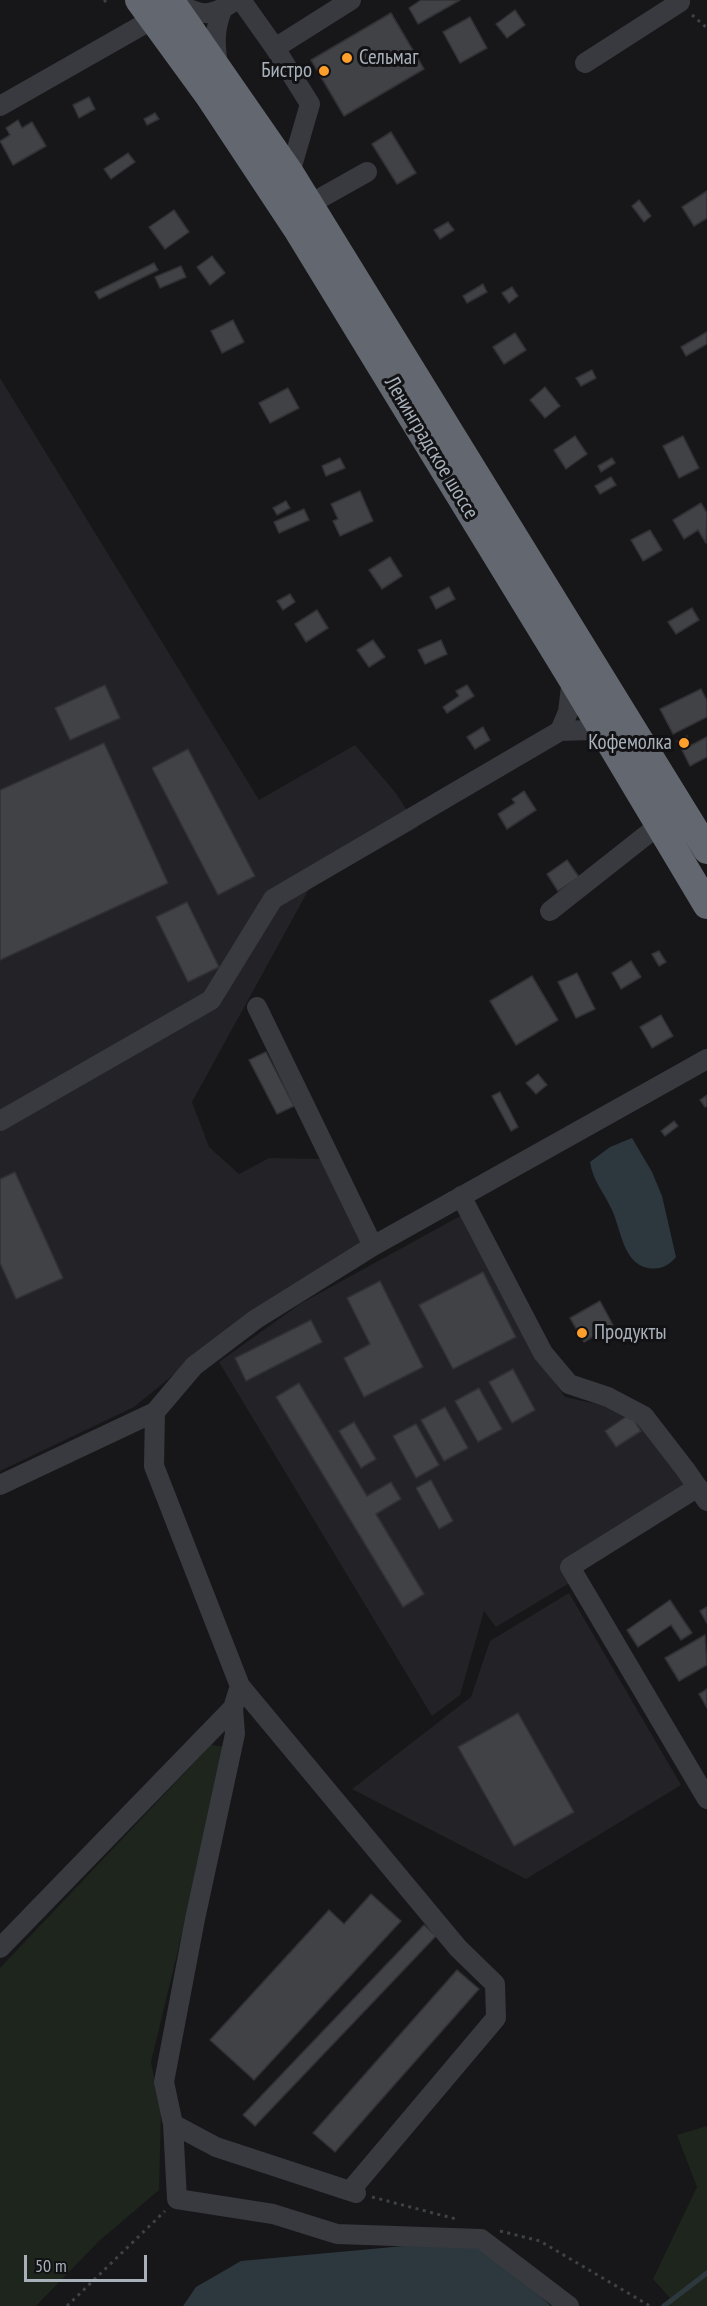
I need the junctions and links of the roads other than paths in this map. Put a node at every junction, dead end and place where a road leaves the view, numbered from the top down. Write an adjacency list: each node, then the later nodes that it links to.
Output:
1 (351, 0): 5 (street)
2 (680, 2): 6 (street)
3 (233, 3): 4 (street); 5 (street); 7 (street)
4 (159, 5): 7 (highway, Ленинградское шоссе); 8 (street); 12 (highway, Ленинградское шоссе)
5 (275, 48): 10 (street)
6 (585, 63)
7 (219, 68): 10 (highway, Ленинградское шоссе)
8 (0, 106)
9 (367, 172): 11 (street)
10 (290, 173): 11 (highway, Ленинградское шоссе)
11 (310, 204): 16 (highway, Ленинградское шоссе)
12 (572, 679): 13 (street); 14 (highway, Ленинградское шоссе)
13 (561, 731): 14 (street); 21 (street)
14 (604, 734): 15 (highway, Ленинградское шоссе)
15 (659, 825): 17 (highway, Ленинградское шоссе); 18 (street)
16 (707, 850)
17 (707, 905)
18 (550, 911)
19 (257, 1007): 23 (street)
20 (707, 1059): 22 (street)
21 (0, 1121)
22 (461, 1197): 23 (street); 26 (street)
23 (373, 1246): 24 (street)
24 (155, 1412): 25 (street); 27 (street)
25 (0, 1485)
26 (702, 1494): 29 (street)
27 (240, 1686): 28 (street); 31 (street)
28 (233, 1707): 30 (street); 31 (street)
29 (707, 1799)
30 (0, 1948)
31 (173, 2124): 32 (street)
32 (569, 2306)

